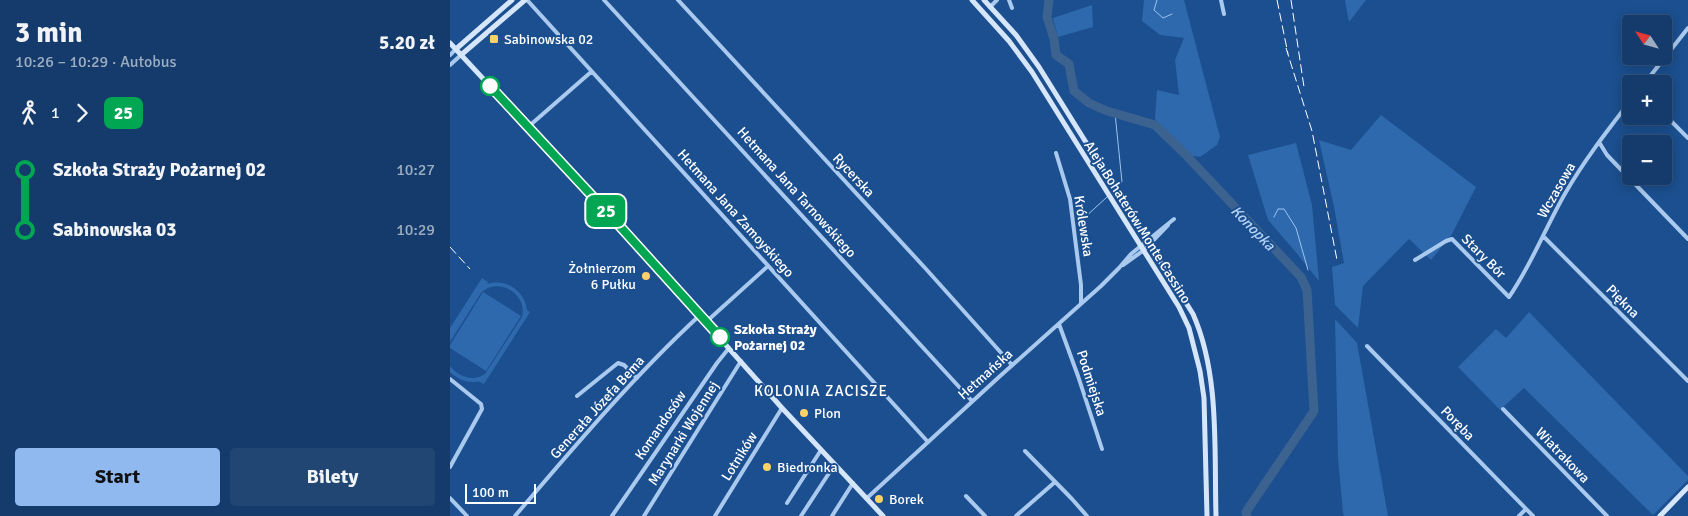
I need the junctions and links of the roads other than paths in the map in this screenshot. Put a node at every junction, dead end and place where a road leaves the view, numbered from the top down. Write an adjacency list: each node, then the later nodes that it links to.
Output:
1 (512, 0): 15 (main road)
2 (526, 0): 17 (main road); 19 (street, Hetmana Jana Zamoyskiego)
3 (604, 0): 46 (street, Hetmana Jana Tarnowskiego)
4 (678, 0): 41 (street, Rycerska)
5 (972, 0): 30 (main road, Aleja Bohaterów Monte Cassino)
6 (984, 0): 10 (main road, Aleja Bohaterów Monte Cassino)
7 (997, 0): 10 (street)
8 (1009, 0): 11 (street)
9 (1221, 0): 12 (street)
10 (990, 6): 29 (main road, Aleja Bohaterów Monte Cassino)
11 (1012, 8)
12 (1224, 14)
13 (1688, 28): 20 (street)
14 (450, 43): 15 (main road)
15 (456, 49): 16 (street); 17 (main road)
16 (450, 55)
17 (461, 55): 18 (street); 23 (main road)
18 (450, 65)
19 (591, 72): 23 (street); 32 (street, Hetmana Jana Zamoyskiego)
20 (1651, 75)
21 (1622, 112): 25 (street, Wczasowa)
22 (1672, 122): 24 (street)
23 (528, 128): 35 (main road)
24 (1688, 138)
25 (1599, 142): 27 (street, Wczasowa); 28 (street)
26 (1056, 153): 34 (street, Królewska)
27 (1543, 236): 33 (street, Wczasowa); 44 (street, Piękna)
28 (1688, 239)
29 (1149, 242): 29 (street, Hetmańska); 30 (street, Hetmańska); 75 (main road, Aleja Bohaterów Monte Cassino)
30 (1143, 248): 34 (street, Hetmańska); 74 (main road, Aleja Bohaterów Monte Cassino)
31 (1415, 260): 33 (street, Stary Bór)
32 (768, 266): 36 (street); 49 (street, Hetmana Jana Zamoyskiego)
33 (1509, 297)
34 (1081, 304): 37 (street, Hetmańska)
35 (700, 315): 36 (main road); 42 (street, Generała Józefa Bema)
36 (706, 322): 39 (main road)
37 (1059, 324): 41 (street, Hetmańska); 50 (street, Podmiejska)
38 (1367, 346): 62 (street, Poręba)
39 (729, 348): 40 (main road); 65 (street, Komandosów)
40 (741, 361): 47 (main road); 66 (street, Marynarki Wojennej)
41 (1012, 365): 46 (street, Hetmańska)
42 (637, 378): 45 (street); 64 (street, Generała Józefa Bema)
43 (450, 379): 54 (street)
44 (1688, 381)
45 (577, 396)
46 (972, 401): 49 (street, Hetmańska)
47 (782, 408): 51 (main road); 67 (street, Lotników)
48 (1503, 410): 78 (street, Wiatrakowa)
49 (928, 442): 60 (street, Hetmańska)
50 (1102, 449)
51 (822, 450): 53 (main road); 61 (street)
52 (1025, 451): 55 (street)
53 (835, 464): 56 (main road); 68 (street)
54 (450, 467)
55 (1055, 482): 72 (street); 73 (street)
56 (853, 483): 60 (main road); 69 (street)
57 (1688, 487): 79 (main road)
58 (966, 496): 71 (street)
59 (450, 498): 63 (street)
60 (867, 498): 70 (main road)
61 (787, 503)
62 (1526, 509): 76 (street); 77 (street, Poręba)
63 (467, 516)
64 (515, 516)
65 (612, 516)
66 (644, 516)
67 (715, 516)
68 (801, 516)
69 (832, 516)
70 (883, 516)
71 (985, 516)
72 (1016, 516)
73 (1087, 516)
74 (1207, 516)
75 (1216, 516)
76 (1520, 516)
77 (1533, 516)
78 (1607, 516)
79 (1660, 516)

